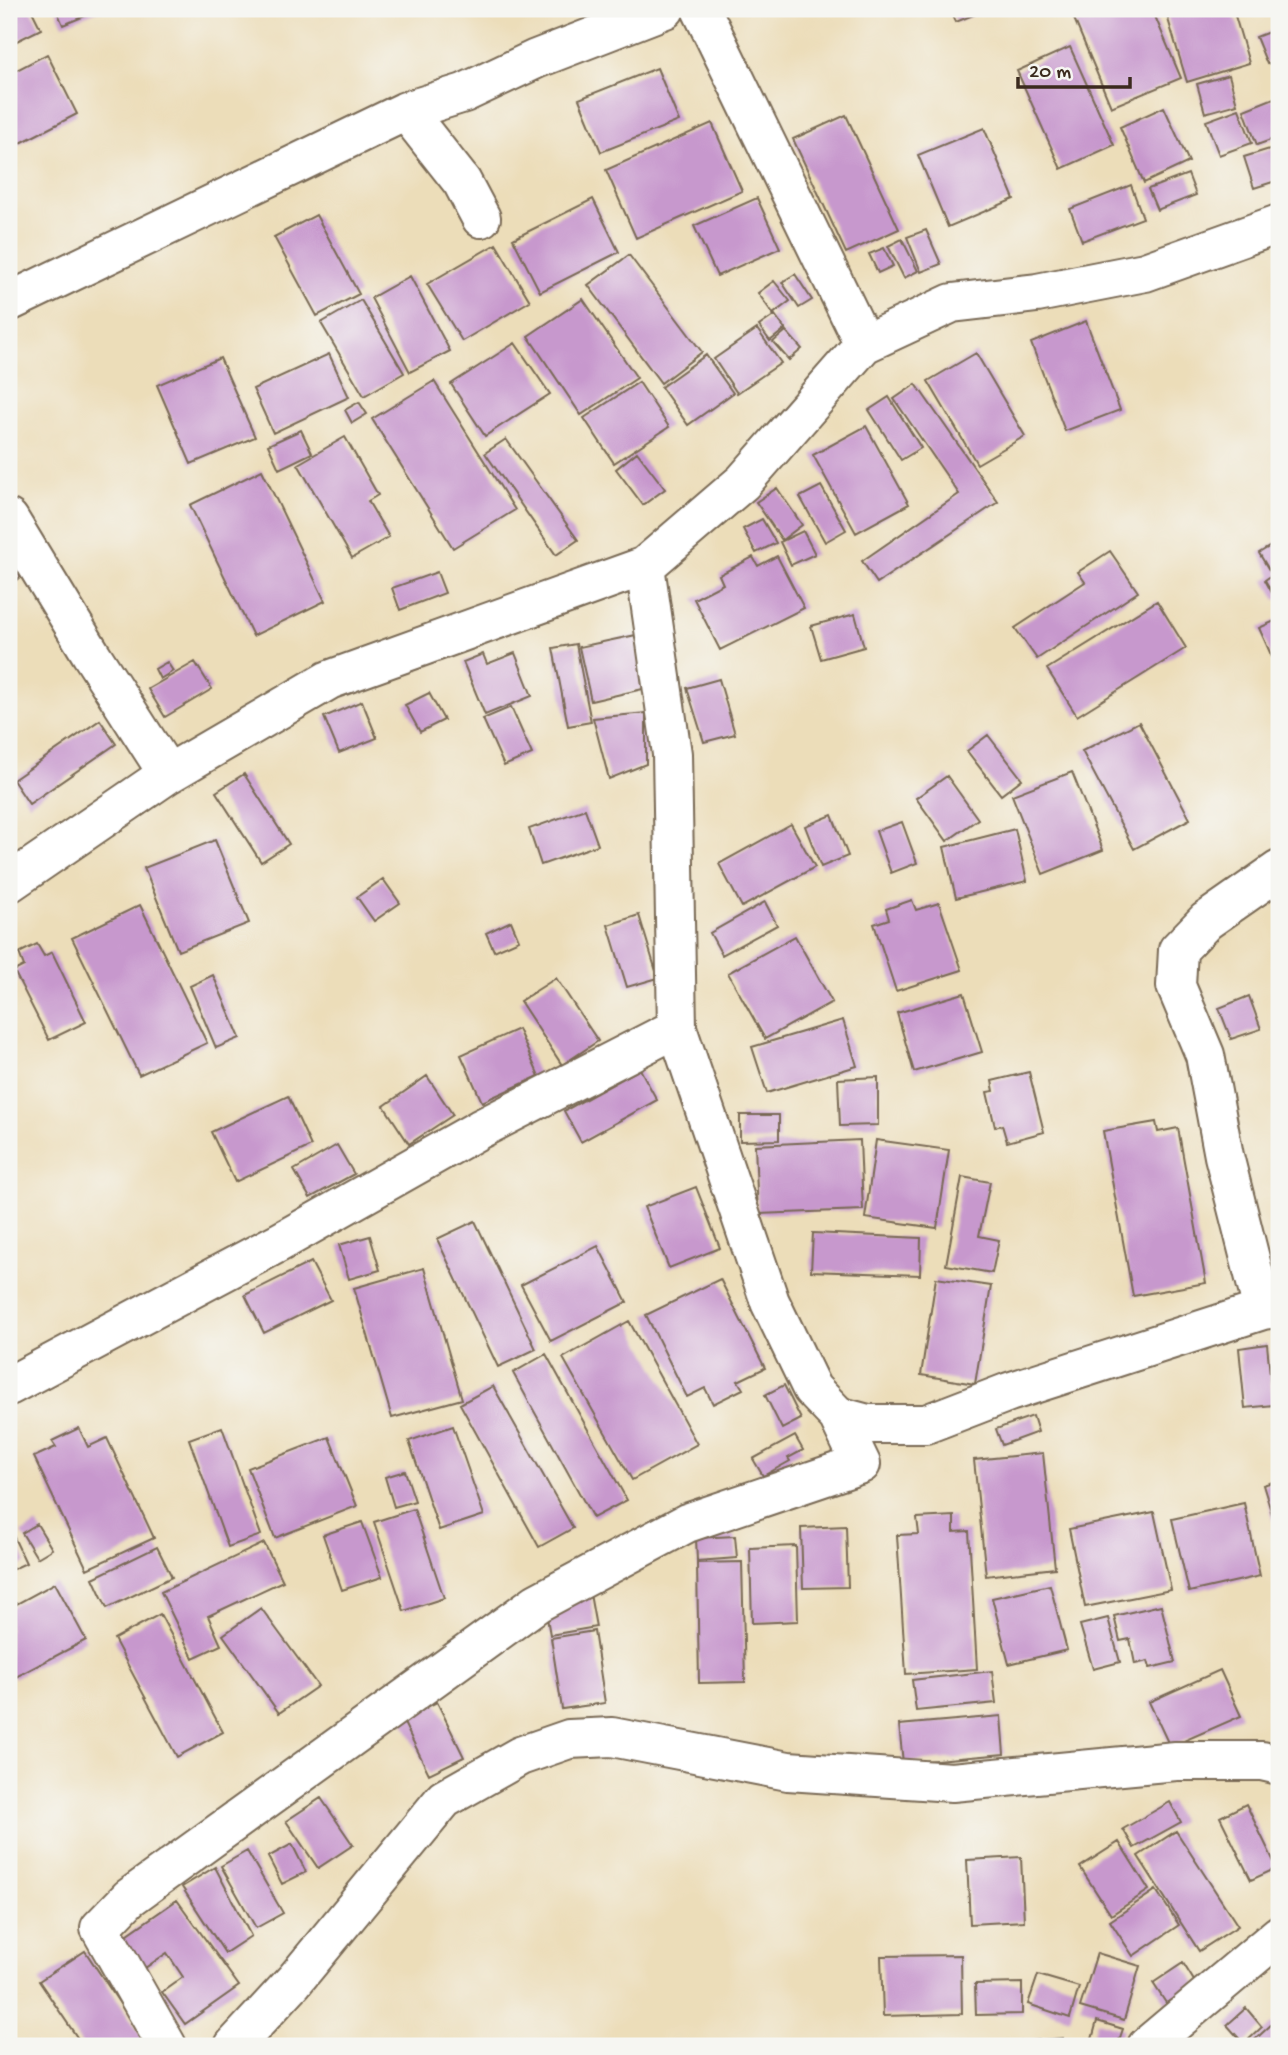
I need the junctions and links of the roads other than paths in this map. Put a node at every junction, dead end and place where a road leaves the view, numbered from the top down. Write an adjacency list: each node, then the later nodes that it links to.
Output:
1 (665, 9): 3 (street)
2 (701, 9): 7 (street)
3 (406, 111): 4 (street); 6 (street)
4 (481, 218)
5 (1279, 224): 7 (street)
6 (9, 302)
7 (864, 344): 9 (street)
8 (9, 519): 10 (street)
9 (645, 566): 10 (street); 13 (street)
10 (169, 774): 12 (street)
11 (1279, 870): 14 (street)
12 (9, 883)
13 (677, 1028): 15 (street); 16 (street)
14 (1271, 1309): 16 (street)
15 (9, 1387)
16 (838, 1416): 19 (street)
17 (1279, 1765): 20 (street)
18 (1279, 1935): 21 (street)
19 (167, 2046)
20 (234, 2046)
21 (1147, 2046)

